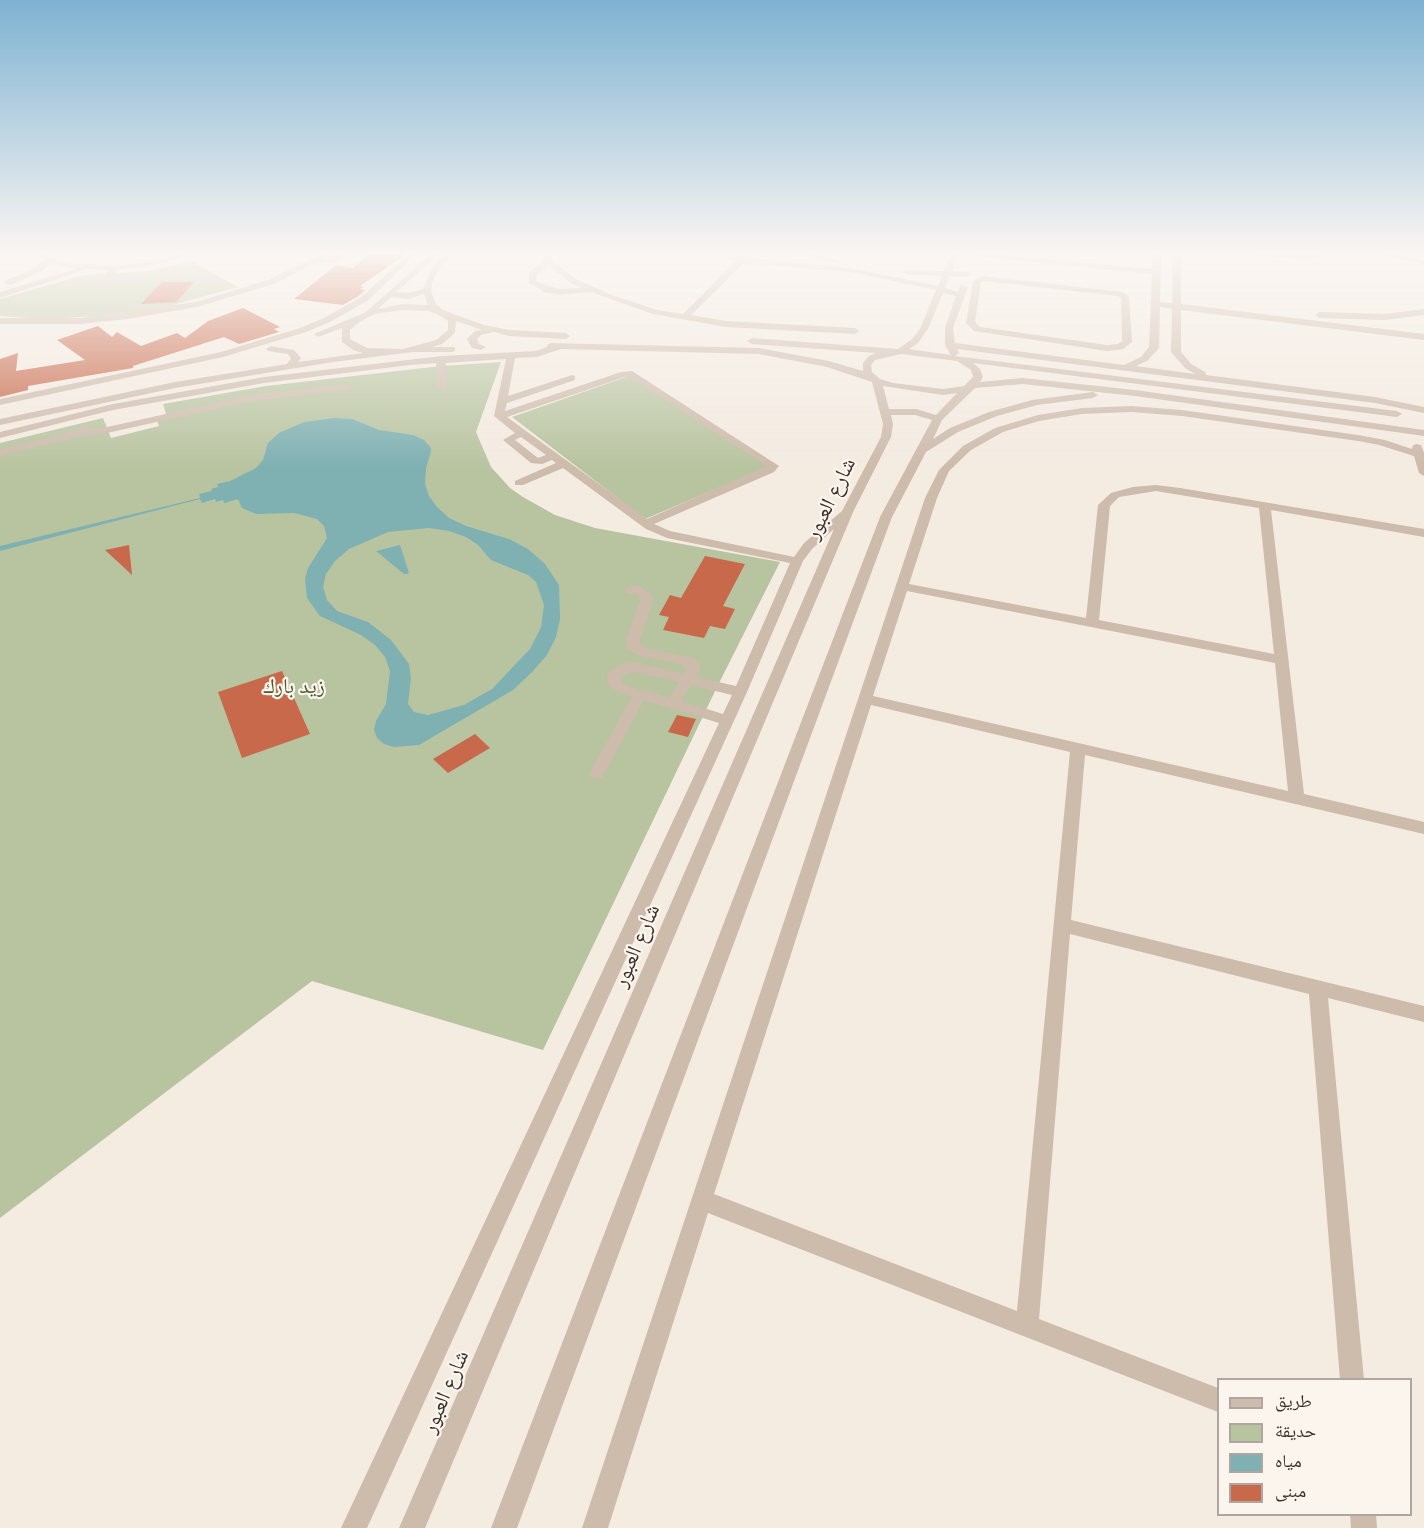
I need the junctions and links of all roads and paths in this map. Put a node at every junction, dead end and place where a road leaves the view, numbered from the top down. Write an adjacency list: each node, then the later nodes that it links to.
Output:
1 (33, 325): 16 (street)
2 (313, 325): 51 (street)
3 (339, 325): 29 (street)
4 (350, 325): 32 (street)
5 (454, 325): 30 (street)
6 (479, 325): 17 (street)
7 (742, 325): 18 (street)
8 (924, 325): 31 (street)
9 (950, 325): 25 (street)
10 (973, 325): 24 (street)
11 (1137, 325): 20 (street)
12 (1145, 325): 20 (street)
13 (1177, 325): 41 (street)
14 (1341, 325): 19 (street)
15 (1386, 325): 19 (street)
16 (0, 329)
17 (492, 330): 21 (street); 28 (street)
18 (855, 331)
19 (1409, 335): 22 (street)
20 (1141, 336): 24 (street); 39 (street)
21 (600, 337)
22 (1424, 337)
23 (741, 340): 27 (street)
24 (1041, 340): 33 (street)
25 (950, 345): 33 (street); 36 (street)
26 (561, 346): 28 (street); 34 (street); 37 (street)
27 (834, 347): 31 (street); 37 (street)
28 (481, 348): 30 (street)
29 (271, 349): 38 (street); 56 (street)
30 (416, 350): 32 (street)
31 (897, 351): 36 (street); 42 (street)
32 (390, 353): 38 (street)
33 (1040, 356): 39 (street)
34 (511, 357): 35 (street); 52 (street)
35 (441, 359): 46 (street); 48 (street)
36 (958, 359): 43 (street); 44 (street)
37 (828, 363): 42 (street)
38 (290, 366): 57 (street)
39 (1125, 367): 41 (street); 43 (street)
40 (572, 378): 52 (street)
41 (1210, 378): 47 (street); 58 (street)
42 (874, 379): 44 (street); 59 (street, شارع العبور)
43 (1122, 379): 47 (street)
44 (970, 386): 49 (street); 65 (street)
45 (347, 387): 54 (street)
46 (442, 387)
47 (1212, 389): 53 (street)
48 (209, 390): 50 (street); 54 (street)
49 (1135, 393): 64 (street); 73 (street)
50 (146, 401): 55 (street); 63 (street)
51 (0, 402)
52 (501, 402): 60 (street)
53 (1307, 402): 61 (street); 64 (street)
54 (213, 406): 63 (street)
55 (113, 408): 62 (street); 68 (street)
56 (0, 409)
57 (54, 409): 66 (street); 67 (street)
58 (1424, 410)
59 (886, 412): 65 (street); 80 (street, شارع العبور)
60 (499, 416): 76 (street); 81 (street)
61 (1424, 417)
62 (70, 418): 67 (street); 71 (street)
63 (150, 418): 68 (street)
64 (1312, 418): 69 (street)
65 (938, 419): 73 (street)
66 (0, 422)
67 (53, 422): 72 (street)
68 (118, 424): 71 (street)
69 (1410, 431): 70 (street); 75 (street)
70 (1424, 433)
71 (76, 434): 74 (street)
72 (0, 435)
73 (921, 450): 107 (street)
74 (0, 453)
75 (1422, 455): 77 (street); 84 (street)
76 (564, 464): 78 (street); 81 (street)
77 (1424, 473)
78 (519, 483)
79 (1264, 507): 82 (street); 86 (street); 87 (street)
80 (848, 510): 83 (street); 106 (street, شارع العبور)
81 (645, 524): 83 (street)
82 (1424, 533)
83 (797, 561): 89 (street)
84 (902, 586): 86 (street); 91 (street)
85 (630, 590): 88 (street)
86 (1092, 623): 87 (street)
87 (1282, 660): 96 (street)
88 (687, 680): 89 (street); 90 (street); 92 (street)
89 (740, 692): 93 (street)
90 (640, 694): 92 (street); 95 (street)
91 (865, 699): 94 (street); 101 (street)
92 (672, 704): 93 (street)
93 (726, 720): 105 (street)
94 (1078, 748): 96 (street); 98 (street)
95 (597, 774)
96 (1297, 799): 97 (street)
97 (1424, 828)
98 (1063, 925): 99 (street); 102 (street)
99 (1318, 988): 100 (street); 103 (street)
100 (1424, 1014)
101 (702, 1200): 102 (street); 108 (street)
102 (1027, 1325): 104 (street)
103 (1352, 1378)
104 (1217, 1400)
105 (354, 1528)
106 (412, 1528)
107 (504, 1528)
108 (595, 1528)

